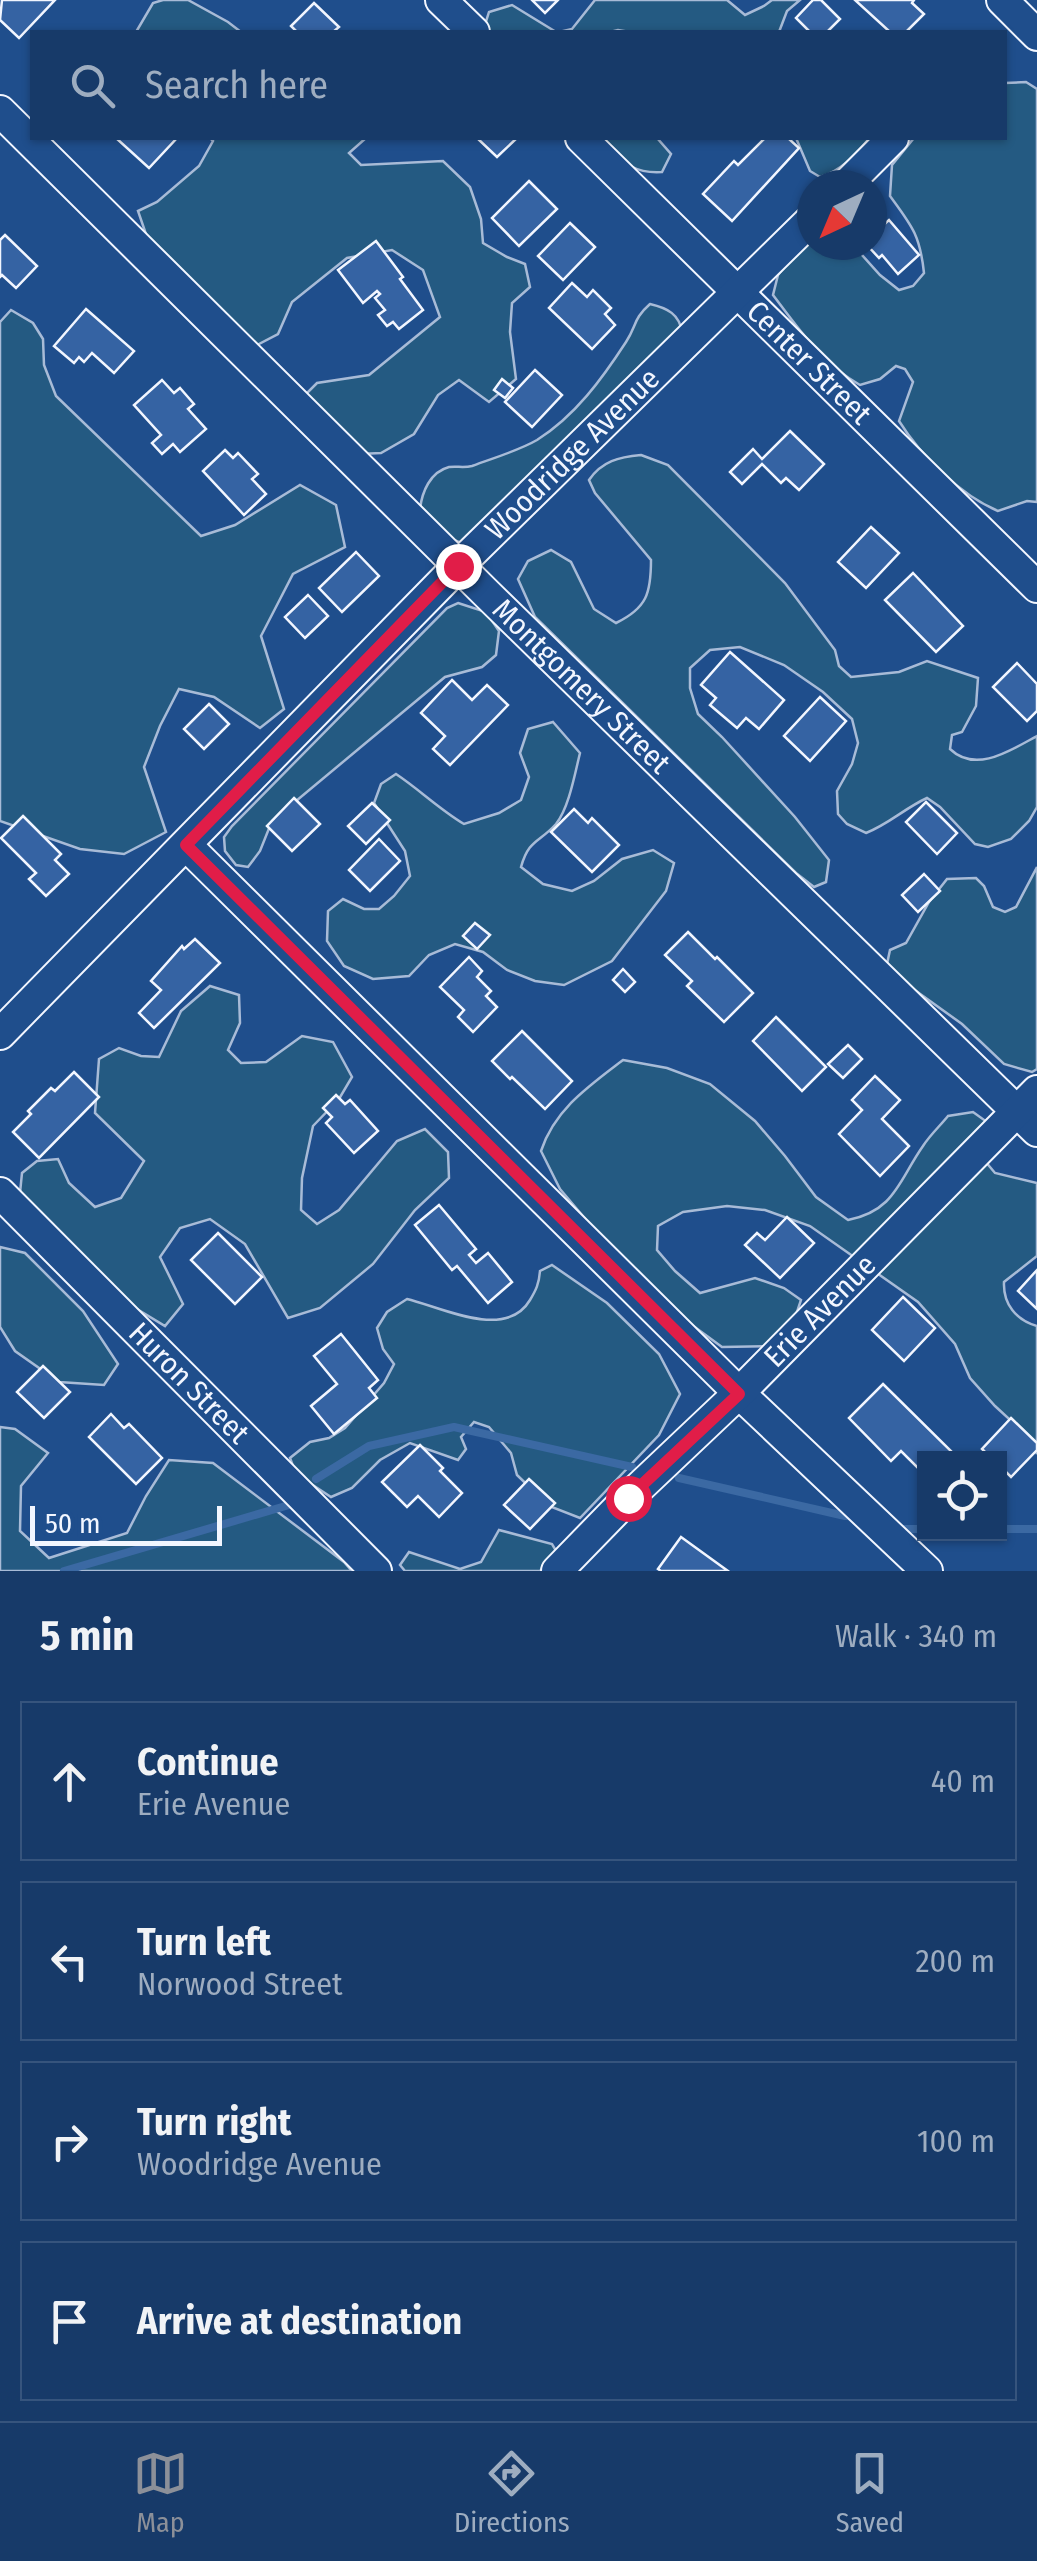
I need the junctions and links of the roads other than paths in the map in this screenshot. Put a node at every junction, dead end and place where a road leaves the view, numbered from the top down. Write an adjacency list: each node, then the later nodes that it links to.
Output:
1 (441, 0): 2 (street)
2 (472, 30)
3 (0, 111): 9 (street, Montgomery Street)
4 (583, 140): 8 (street, Center Street)
5 (892, 140): 6 (street)
6 (861, 170)
7 (797, 233): 8 (street, Woodridge Avenue)
8 (738, 292): 9 (street, Woodridge Avenue); 10 (street, Center Street)
9 (458, 566): 11 (street, Woodridge Avenue); 13 (street, Montgomery Street)
10 (1037, 587)
11 (186, 845): 12 (street, Woodridge Avenue); 15 (street)
12 (0, 1034)
13 (1030, 1111): 15 (street, Erie Avenue)
14 (0, 1193): 16 (street, Huron Street)
15 (739, 1394): 17 (street, Erie Avenue); 18 (street)
16 (376, 1571)
17 (557, 1571)
18 (927, 1571)

